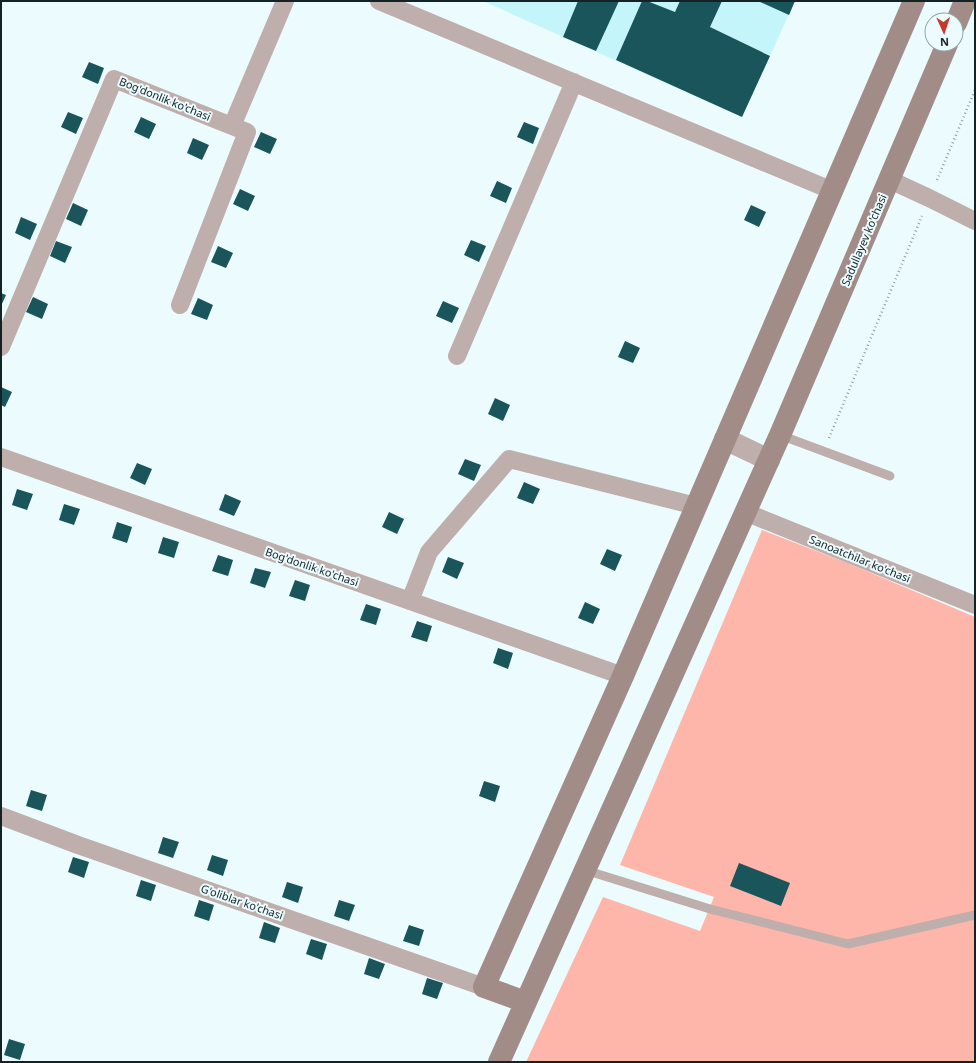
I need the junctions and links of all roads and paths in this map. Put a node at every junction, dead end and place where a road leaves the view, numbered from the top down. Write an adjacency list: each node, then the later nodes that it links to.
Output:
1 (285, 1): 9 (street)
2 (379, 1): 7 (street)
3 (914, 1): 11 (main road)
4 (966, 1): 5 (main road)
5 (961, 12)
6 (944, 52): 10 (main road, Sadullayev ko'chasi)
7 (574, 82): 11 (street); 16 (street)
8 (975, 90): 12 (path)
9 (232, 126): 14 (street, Bog'donlik ko'chasi); 15 (street, Bog'donlik ko'chasi)
10 (890, 180): 12 (street); 17 (main road, Sadullayev ko'chasi)
11 (833, 191): 18 (main road)
12 (929, 198): 13 (street); 19 (path)
13 (975, 221)
14 (180, 305)
15 (1, 347)
16 (457, 356)
17 (780, 435): 19 (lane); 21 (main road, Sadullayev ko'chasi)
18 (725, 439): 21 (street); 23 (main road)
19 (823, 452): 22 (lane)
20 (1, 457): 25 (street, Bog'donlik ko'chasi)
21 (769, 460): 24 (main road, Sadullayev ko'chasi)
22 (890, 476)
23 (696, 506): 25 (street); 27 (main road)
24 (745, 512): 26 (street, Sanoatchilar ko'chasi); 29 (main road, Sadullayev ko'chasi)
25 (410, 601): 27 (street, Bog'donlik ko'chasi)
26 (975, 605)
27 (623, 676): 31 (main road)
28 (1, 816): 31 (street, G'oliblar ko'chasi)
29 (585, 870): 30 (lane); 32 (main road, Sadullayev ko'chasi)
30 (975, 915)
31 (484, 987): 32 (main road)
32 (526, 1002): 33 (main road, Sadullayev ko'chasi)
33 (499, 1062)

